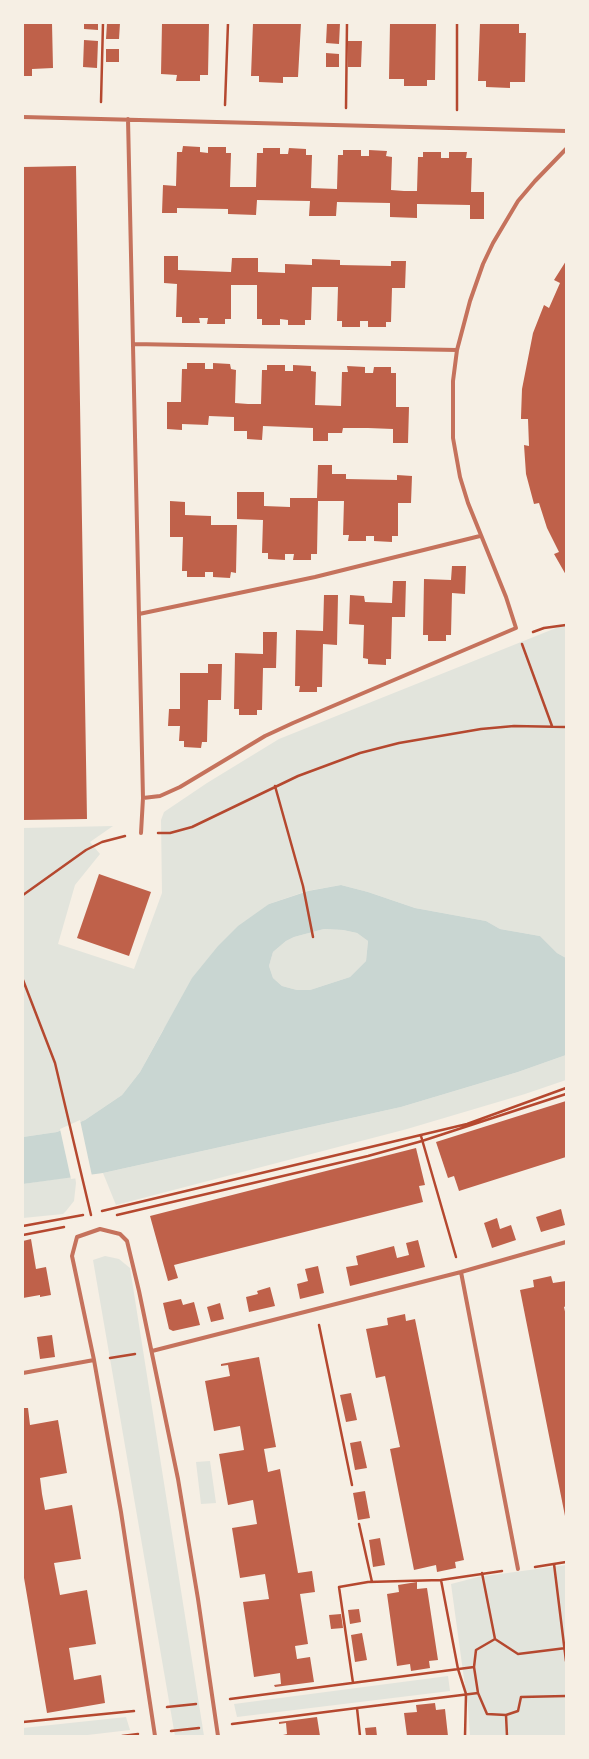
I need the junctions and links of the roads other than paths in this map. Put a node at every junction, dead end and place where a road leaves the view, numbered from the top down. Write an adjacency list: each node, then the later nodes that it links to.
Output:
1 (23, 117): 2 (street)
2 (128, 120): 3 (street); 5 (street)
3 (566, 130)
4 (566, 149): 6 (street)
5 (133, 344): 6 (street); 8 (street)
6 (457, 350): 7 (street)
7 (480, 536): 8 (street); 9 (street)
8 (139, 614): 9 (street)
9 (142, 798): 10 (street)
10 (141, 833)
11 (566, 1242): 12 (street)
12 (461, 1272): 13 (street); 16 (street)
13 (152, 1351): 14 (street); 18 (street)
14 (94, 1360): 15 (street); 17 (street)
15 (23, 1373)
16 (518, 1569)
17 (155, 1734)
18 (218, 1736)

